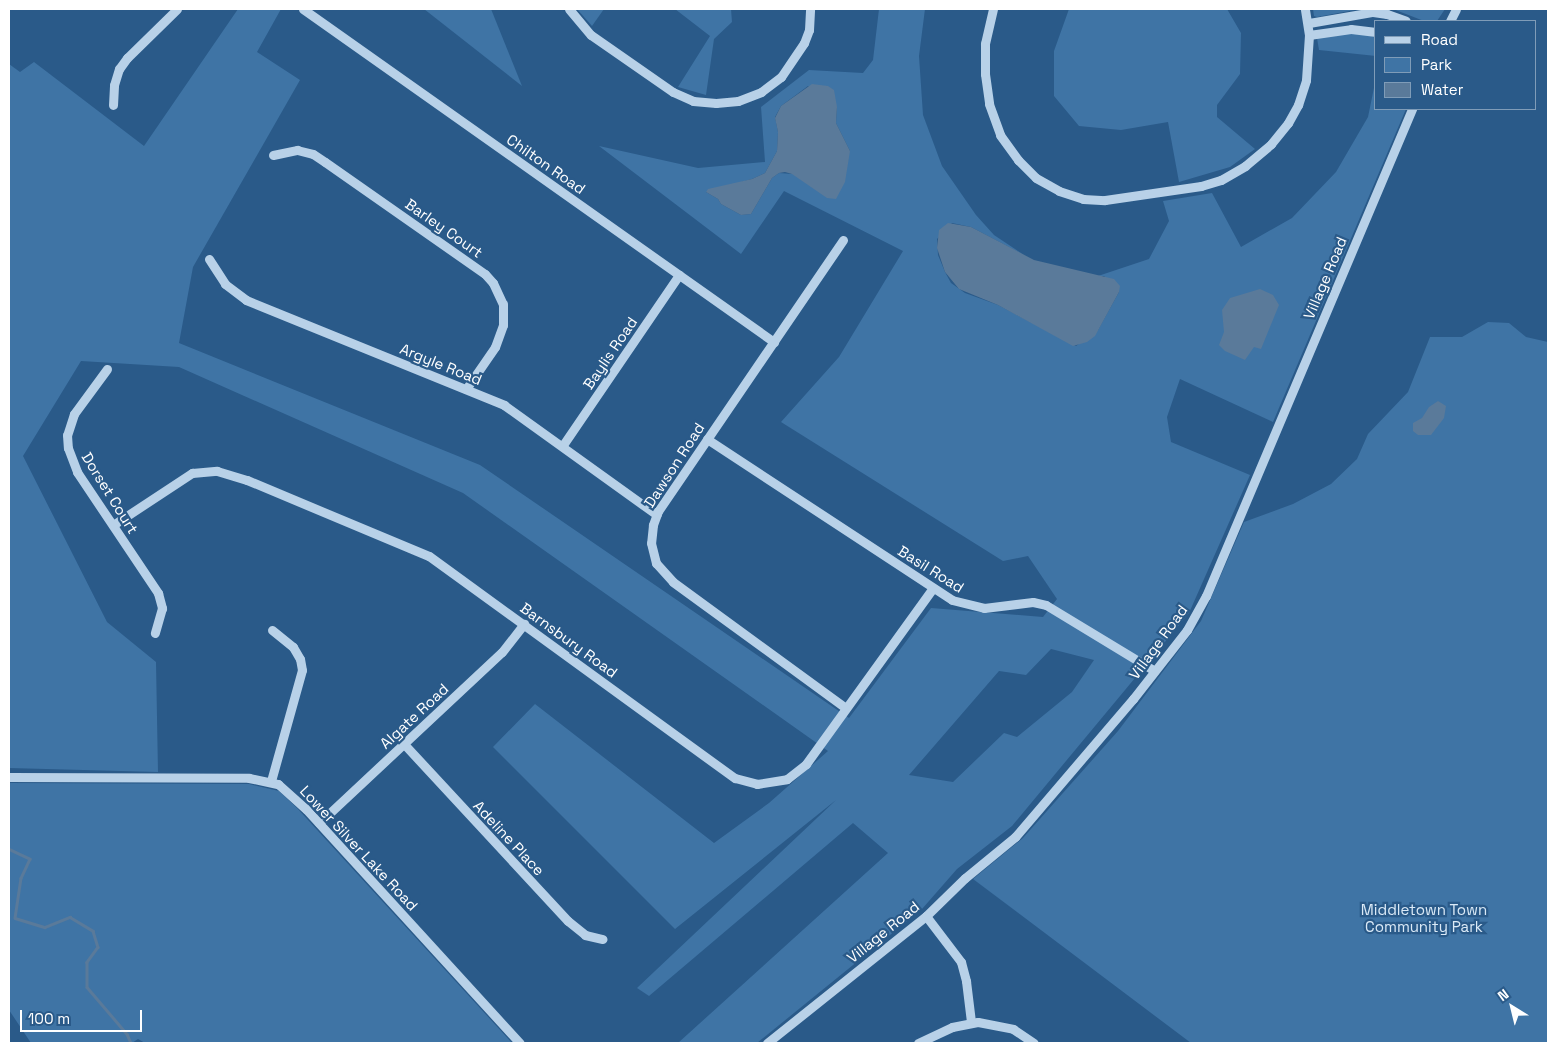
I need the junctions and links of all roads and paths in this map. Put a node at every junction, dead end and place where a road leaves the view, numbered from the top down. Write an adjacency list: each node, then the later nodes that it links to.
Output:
1 (177, 9): 11 (street)
2 (303, 9): 16 (street, Chilton Road)
3 (569, 9): 4 (street)
4 (810, 9)
5 (993, 9): 10 (street)
6 (1305, 9): 8 (street)
7 (1403, 20): 8 (street)
8 (1309, 23): 10 (street)
9 (1374, 32): 10 (street)
10 (1309, 35)
11 (113, 105)
12 (1412, 110): 28 (street, Village Road)
13 (273, 156): 19 (street, Barley Court)
14 (842, 240): 17 (street, Dawson Road)
15 (209, 259): 19 (street, Argyle Road)
16 (679, 275): 17 (street, Chilton Road); 21 (street, Baylis Road)
17 (774, 342): 20 (street, Dawson Road)
18 (107, 368): 23 (street, Dorset Court)
19 (466, 389): 21 (street, Argyle Road)
20 (707, 439): 22 (street, Dawson Road); 24 (street, Basil Road)
21 (563, 446): 22 (street, Argyle Road)
22 (656, 514): 29 (street, Dawson Road)
23 (113, 524): 25 (street, Barnsbury Road); 27 (street, Dorset Court)
24 (933, 588): 28 (street, Basil Road); 29 (street, Barnsbury Road)
25 (524, 624): 29 (street, Barnsbury Road); 30 (street, Algate Road)
26 (272, 630): 32 (street)
27 (156, 634)
28 (1155, 671): 34 (street, Village Road)
29 (846, 708)
30 (404, 744): 33 (street, Algate Road); 35 (street, Adeline Place)
31 (9, 777): 32 (street, Lower Silver Lake Road)
32 (271, 781): 33 (street, Lower Silver Lake Road)
33 (319, 823): 37 (street, Lower Silver Lake Road)
34 (926, 916): 36 (street); 38 (street, Village Road)
35 (602, 938)
36 (970, 1022): 39 (street); 40 (street)
37 (520, 1043)
38 (767, 1043)
39 (918, 1043)
40 (1034, 1043)

